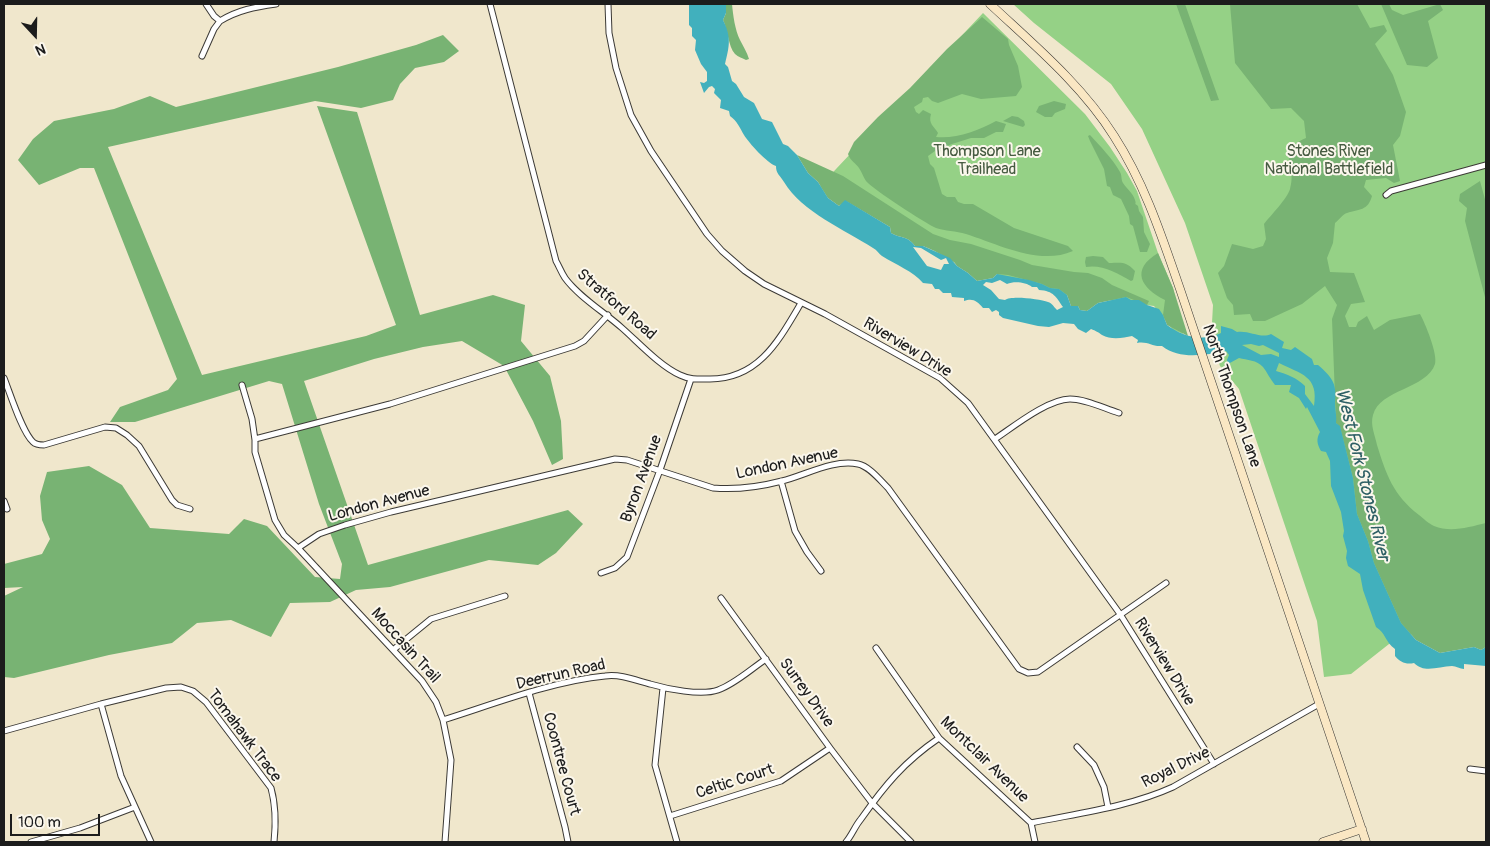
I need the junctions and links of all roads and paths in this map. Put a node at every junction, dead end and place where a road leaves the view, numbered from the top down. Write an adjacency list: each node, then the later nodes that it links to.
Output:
1 (206, 4): 6 (street)
2 (276, 4): 6 (street)
3 (490, 4): 11 (street, Stratford Road)
4 (608, 4): 10 (street, Riverview Drive)
5 (990, 4): 36 (main road, North Thompson Lane)
6 (220, 20): 7 (street)
7 (202, 56)
8 (1486, 164): 9 (street)
9 (1386, 195)
10 (801, 303): 13 (street, Stratford Road); 17 (street, Riverview Drive)
11 (608, 315): 13 (street, Stratford Road); 16 (street)
12 (4, 378): 21 (street)
13 (691, 379): 18 (street, Byron Avenue)
14 (242, 385): 16 (street, Moccasin Trail)
15 (1119, 413): 17 (street)
16 (255, 439): 23 (street, Moccasin Trail)
17 (995, 439): 29 (street, Riverview Drive)
18 (660, 470): 19 (street, London Avenue); 23 (street, London Avenue); 25 (street, Byron Avenue)
19 (781, 481): 24 (street); 29 (street, London Avenue)
20 (4, 502): 22 (street)
21 (190, 509)
22 (7, 510)
23 (298, 548): 31 (street, Moccasin Trail)
24 (821, 571)
25 (601, 573)
26 (1166, 583): 29 (street, London Avenue)
27 (505, 596): 31 (street)
28 (721, 598): 32 (street, Surrey Drive)
29 (1120, 614): 42 (street, Riverview Drive)
30 (876, 648): 39 (street, Montclair Avenue)
31 (393, 650): 37 (street, Moccasin Trail)
32 (766, 659): 33 (street, Deerrun Road); 41 (street, Surrey Drive)
33 (663, 688): 34 (street, Deerrun Road); 48 (street)
34 (529, 693): 37 (street, Deerrun Road); 55 (street, Coontree Court)
35 (101, 704): 38 (street, Tomahawk Trace); 46 (street); 53 (street, Tomahawk Trace)
36 (1319, 704): 42 (street, Royal Drive); 50 (main road, North Thompson Lane)
37 (443, 720): 54 (street, Moccasin Trail)
38 (4, 731)
39 (939, 738): 45 (street); 49 (street, Montclair Avenue)
40 (1077, 747): 47 (street)
41 (830, 748): 45 (street, Surrey Drive); 48 (street, Celtic Court)
42 (1214, 764): 47 (street, Royal Drive)
43 (1470, 769): 44 (street)
44 (1486, 771)
45 (872, 803): 57 (street); 58 (street, Surrey Drive)
46 (135, 806): 51 (street); 52 (street)
47 (1108, 807): 49 (street, Royal Drive)
48 (670, 816): 56 (street)
49 (1031, 823): 59 (street, Montclair Avenue)
50 (1362, 829): 60 (main road); 61 (main road, North Thompson Lane)
51 (31, 842)
52 (151, 842)
53 (274, 842)
54 (445, 842)
55 (568, 842)
56 (677, 842)
57 (846, 842)
58 (911, 842)
59 (1035, 842)
60 (1323, 842)
61 (1366, 842)

